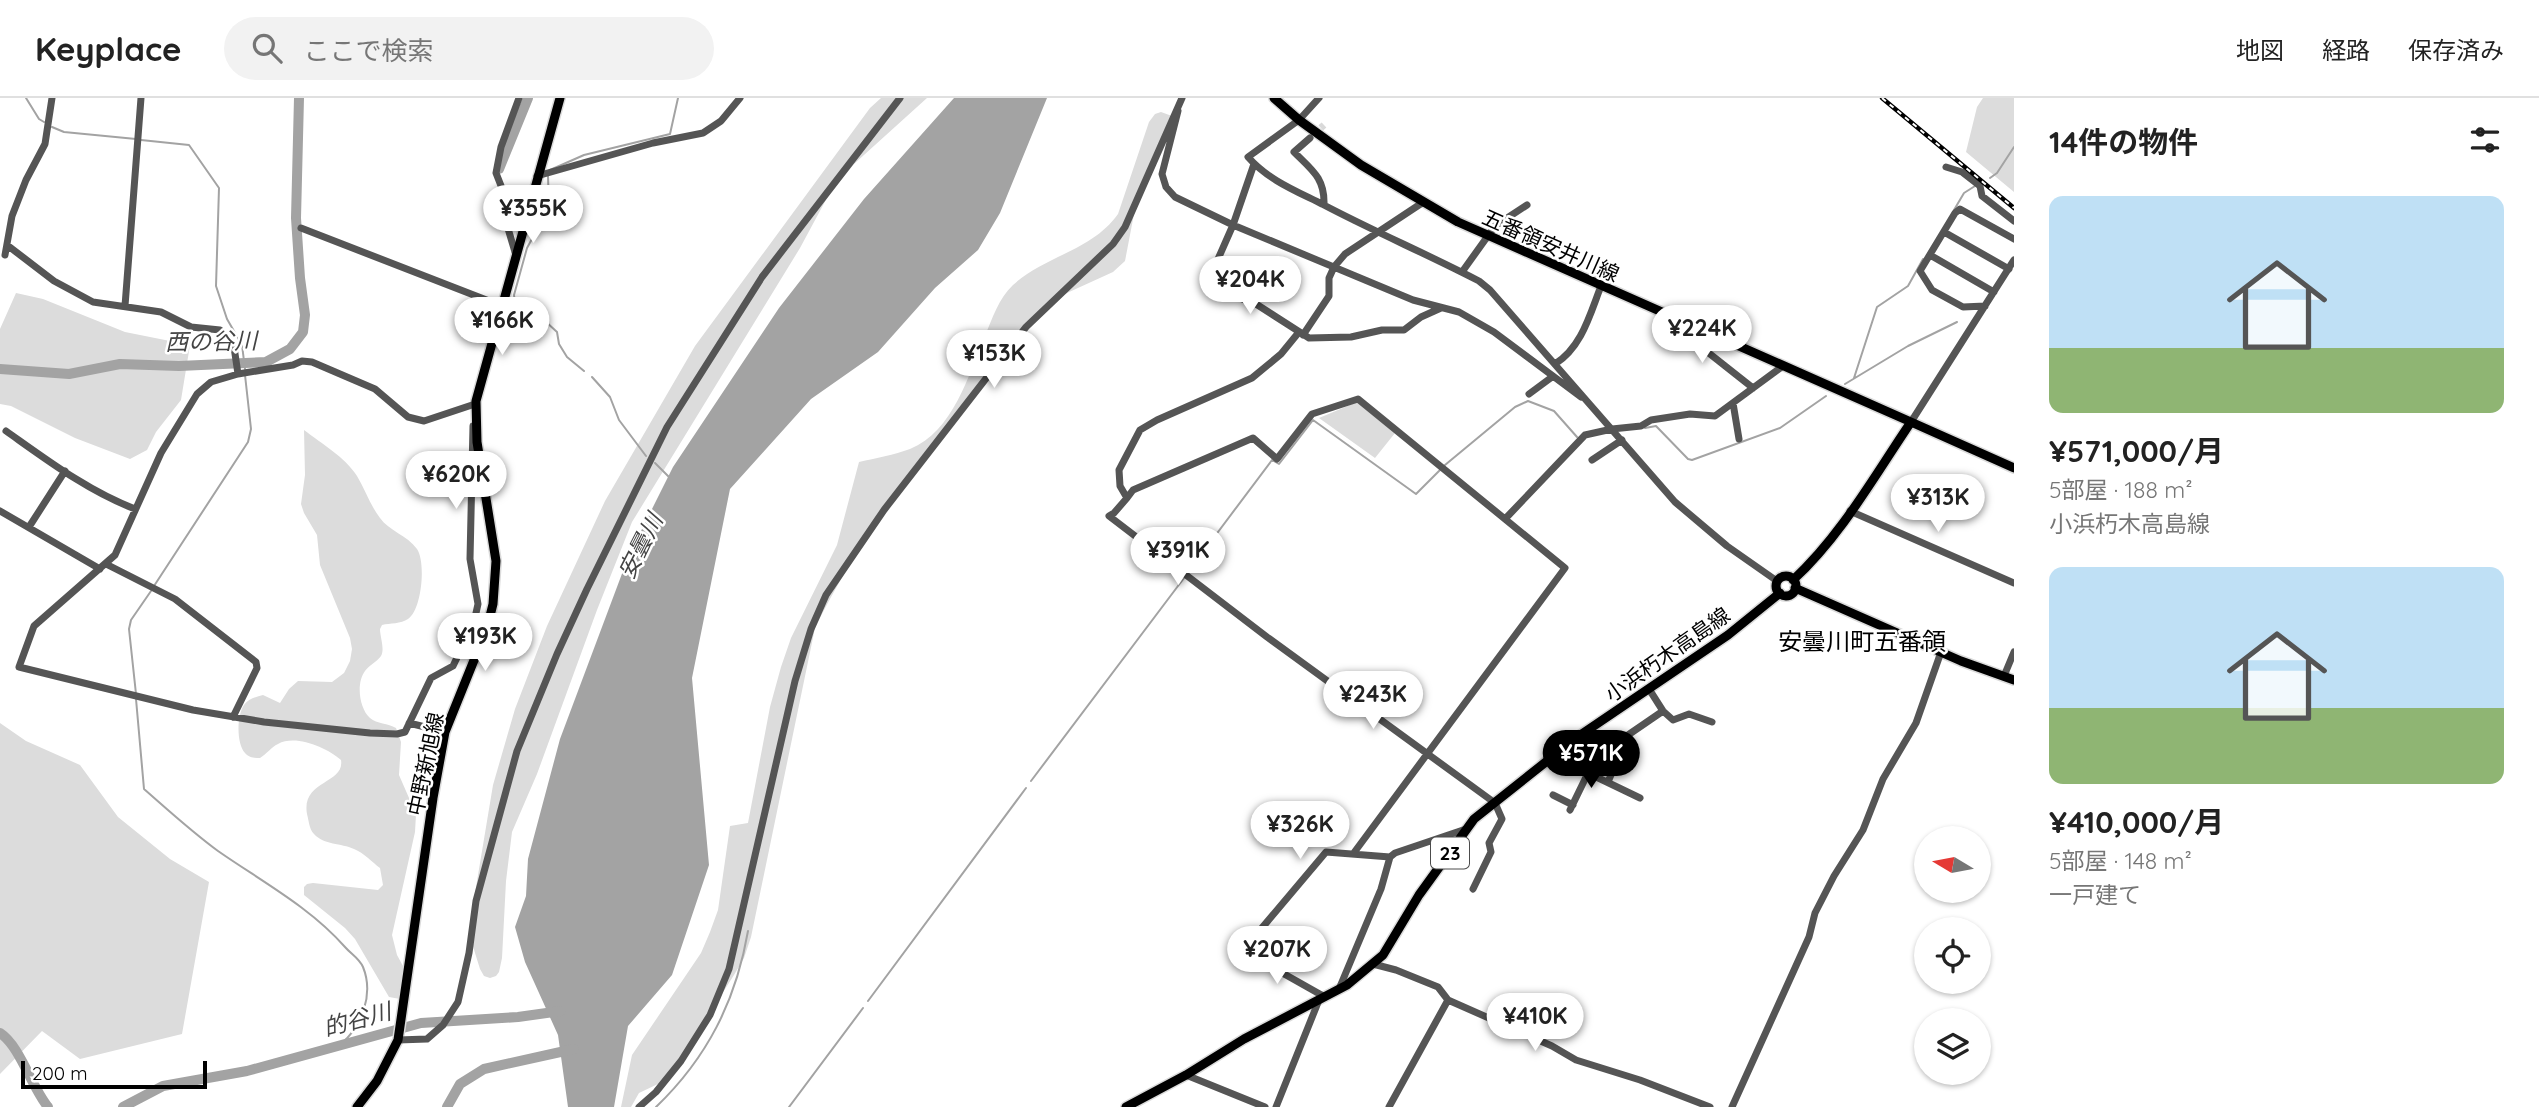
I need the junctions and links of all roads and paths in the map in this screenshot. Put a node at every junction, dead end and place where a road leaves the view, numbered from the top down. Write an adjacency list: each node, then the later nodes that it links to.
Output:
1 (52, 98): 25 (street)
2 (141, 98): 35 (street)
3 (519, 98): 26 (street)
4 (560, 98): 14 (main road, 中野新旭線)
5 (740, 98): 14 (street)
6 (900, 98): 97 (street)
7 (1274, 98): 10 (main road, 五番領安井川線)
8 (1320, 98): 10 (street)
9 (1180, 102): 19 (street); 100 (street)
10 (1299, 120): 12 (street); 15 (main road, 五番領安井川線)
11 (1310, 138): 16 (street)
12 (1254, 164): 16 (street); 19 (street)
13 (1946, 167): 18 (street)
14 (537, 176): 26 (main road, 中野新旭線)
15 (1422, 203): 21 (street); 23 (main road, 五番領安井川線)
16 (1324, 205): 21 (street)
17 (1527, 205): 23 (street)
18 (2014, 221)
19 (1233, 225): 30 (street); 40 (street)
20 (301, 228): 36 (street)
21 (1377, 232): 30 (street); 32 (street)
22 (1944, 232): 24 (street); 28 (street); 31 (street)
23 (1488, 236): 32 (street); 33 (main road, 五番領安井川線)
24 (2014, 239)
25 (7, 245): 27 (street); 35 (street)
26 (515, 252): 36 (main road, 中野新旭線)
27 (5, 255)
28 (1930, 255): 34 (street); 37 (street)
29 (2014, 260): 31 (street)
30 (1334, 267): 38 (street); 40 (street)
31 (2009, 269): 34 (street)
32 (1462, 272): 41 (street)
33 (1601, 286): 39 (main road, 五番領安井川線); 41 (street)
34 (1994, 292): 37 (street)
35 (125, 306): 43 (street)
36 (502, 306): 49 (main road, 中野新旭線)
37 (1985, 306): 51 (street)
38 (1443, 308): 40 (street); 44 (street)
39 (1696, 328): 42 (main road, 五番領安井川線); 45 (street)
40 (1301, 333): 59 (street)
41 (1555, 364): 47 (street)
42 (1783, 366): 45 (street); 51 (main road, 五番領安井川線)
43 (238, 374): 49 (street); 60 (street)
44 (1552, 377): 46 (street); 47 (street)
45 (1753, 388): 48 (street)
46 (1529, 394)
47 (1585, 399): 52 (street)
48 (1733, 403): 52 (street); 54 (street)
49 (475, 404): 50 (main road, 中野新旭線)
50 (474, 415): 70 (street); 71 (main road, 中野新旭線)
51 (1911, 422): 57 (main road); 62 (main road, 小浜朽木高島線 / 23)
52 (1612, 429): 55 (street); 63 (street)
53 (6, 431): 58 (street)
54 (1739, 439)
55 (1622, 440): 56 (street); 66 (street)
56 (1592, 460)
57 (2014, 468)
58 (65, 471): 60 (street); 64 (street)
59 (1127, 498): 63 (street); 83 (street)
60 (135, 509): 65 (street)
61 (0, 511): 64 (street)
62 (1850, 512): 67 (street); 68 (main road, 小浜朽木高島線 / 23)
63 (1505, 519): 83 (street)
64 (29, 527): 65 (street)
65 (103, 567): 78 (street); 78 (street)
66 (1777, 581): 68 (main road); 69 (main road)
67 (2014, 583)
68 (1794, 584): 69 (main road, 小浜朽木高島線 / 23); 72 (main road)
69 (1780, 593): 76 (main road, 小浜朽木高島線 / 23)
70 (478, 604): 71 (street); 80 (street)
71 (493, 604): 81 (main road, 中野新旭線)
72 (1941, 652): 74 (main road); 106 (street)
73 (2014, 652): 74 (street)
74 (2004, 676): 75 (main road)
75 (2014, 680)
76 (1650, 689): 77 (street); 82 (main road, 小浜朽木高島線 / 23)
77 (1663, 711): 79 (street); 85 (street)
78 (233, 717): 80 (street)
79 (1712, 722)
80 (409, 723): 81 (street)
81 (445, 732): 97 (main road, 中野新旭線)
82 (1560, 751): 84 (street); 88 (main road, 小浜朽木高島線 / 23)
83 (1428, 753): 88 (street); 90 (street)
84 (1588, 773): 85 (street); 86 (street)
85 (1608, 782): 87 (street)
86 (1553, 795)
87 (1640, 798)
88 (1495, 803): 89 (main road, 小浜朽木高島線 / 23); 92 (street)
89 (1466, 829): 91 (street); 93 (main road, 小浜朽木高島線 / 23)
90 (1353, 854): 91 (street); 95 (street)
91 (1390, 858): 94 (street)
92 (1473, 889)
93 (1373, 964): 94 (main road, 小浜朽木高島線 / 23); 96 (street)
94 (1339, 989): 95 (main road, 小浜朽木高島線 / 23)
95 (1322, 998): 98 (main road, 小浜朽木高島線 / 23); 103 (street)
96 (1448, 1000): 104 (street); 105 (street)
97 (398, 1040): 99 (main road, 中野新旭線)
98 (1186, 1075): 101 (main road, 小浜朽木高島線 / 23); 102 (street)
99 (357, 1107)
100 (639, 1107)
101 (1126, 1107)
102 (1265, 1107)
103 (1276, 1107)
104 (1389, 1107)
105 (1710, 1107)
106 (1732, 1107)

